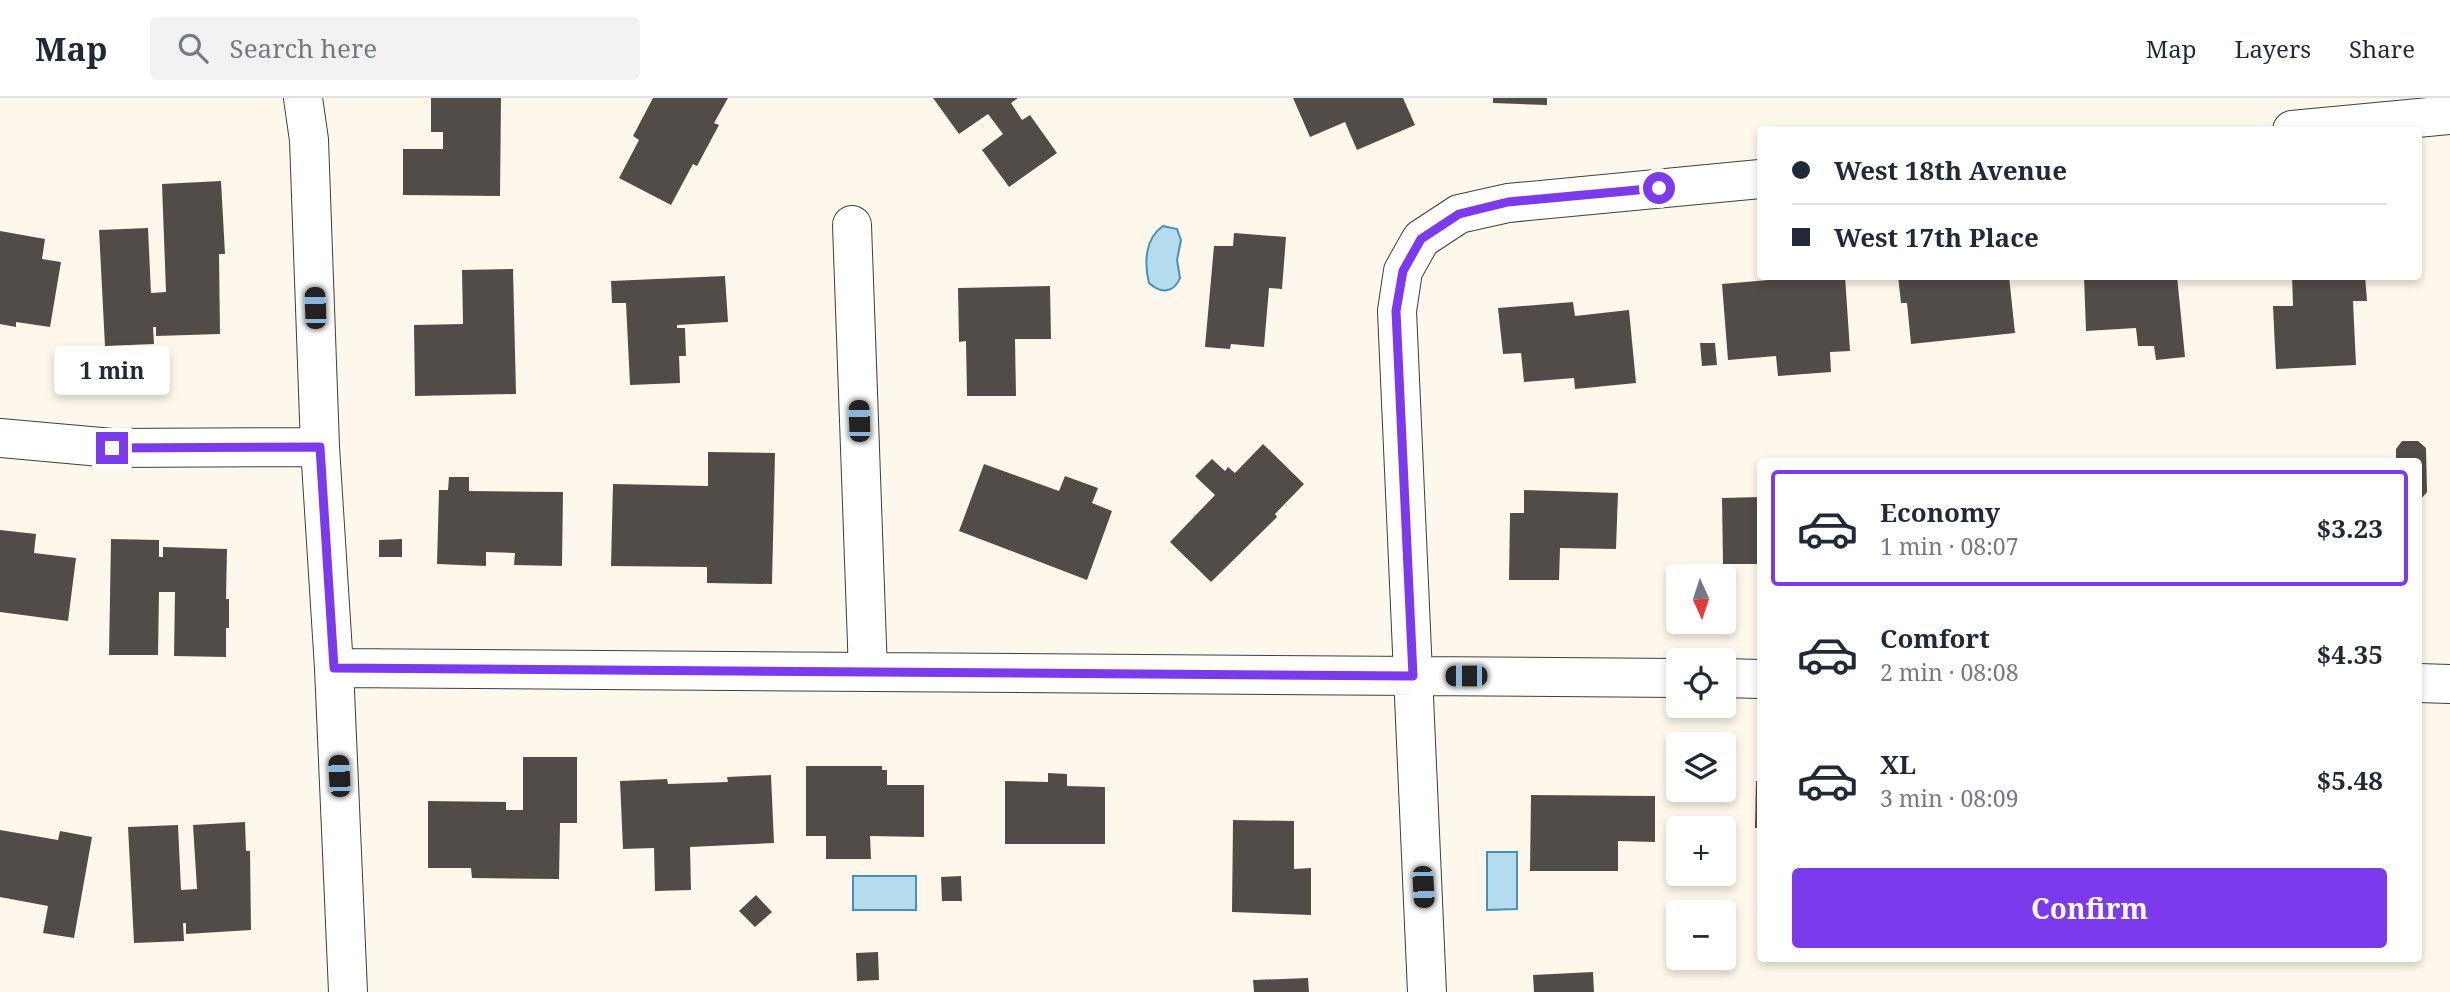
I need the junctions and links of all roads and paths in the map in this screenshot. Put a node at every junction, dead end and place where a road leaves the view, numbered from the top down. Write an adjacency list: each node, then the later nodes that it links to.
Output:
1 (303, 98): 7 (street)
2 (2450, 115): 3 (street)
3 (2334, 126)
4 (1757, 179): 10 (street)
5 (852, 225): 9 (street)
6 (0, 438): 7 (street)
7 (320, 447): 8 (street)
8 (334, 668): 9 (street); 16 (street)
9 (868, 672): 10 (street)
10 (1413, 676): 11 (street); 17 (street)
11 (1666, 678)
12 (1736, 678): 13 (street)
13 (1757, 679)
14 (2422, 683): 15 (street)
15 (2450, 684)
16 (348, 992)
17 (1427, 992)

